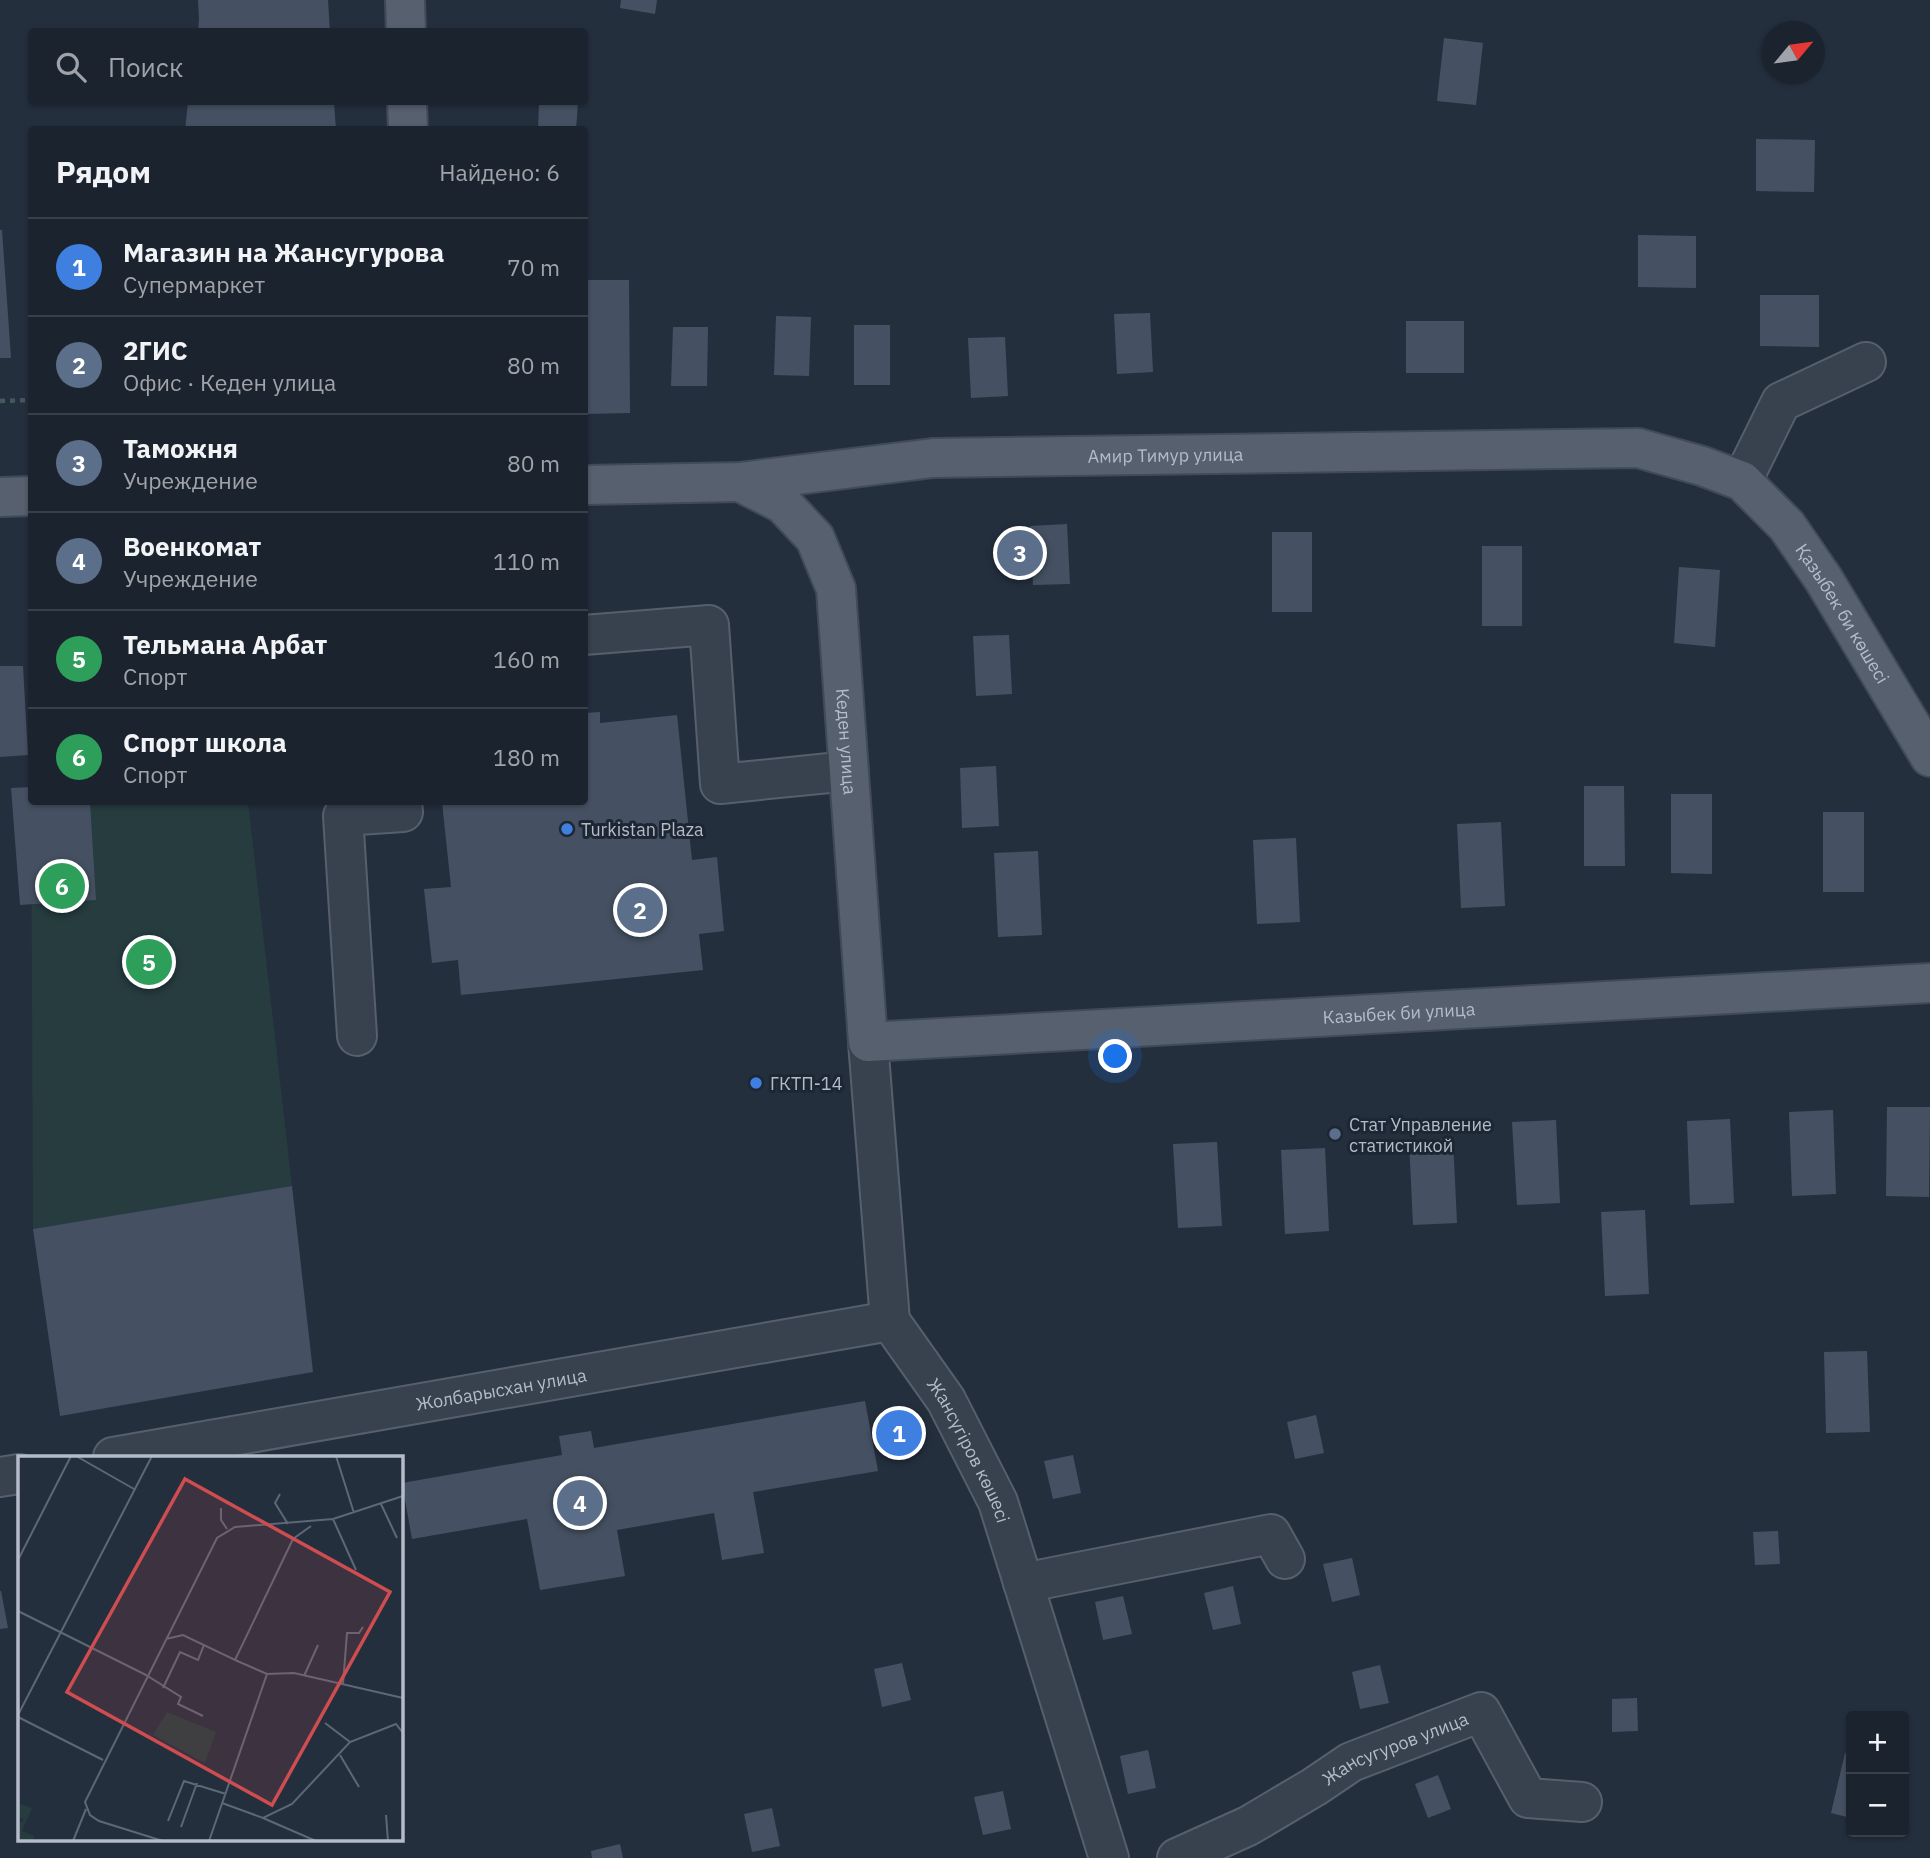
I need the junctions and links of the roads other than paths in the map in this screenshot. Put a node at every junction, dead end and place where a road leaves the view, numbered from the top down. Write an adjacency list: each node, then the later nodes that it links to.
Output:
1 (405, 0): 2 (main road)
2 (406, 28)
3 (407, 105): 4 (main road)
4 (408, 126)
5 (1866, 362): 6 (street)
6 (1742, 481): 7 (main road, Амир Тимур улица); 12 (main road, Қазыбек би көшесі)
7 (740, 482): 8 (main road, Амир Тимур улица); 13 (main road, Кеден улица)
8 (588, 485)
9 (28, 496): 10 (main road)
10 (0, 497)
11 (588, 635): 13 (street)
12 (1930, 757)
13 (849, 771): 17 (main road, Кеден улица)
14 (402, 805): 16 (street)
15 (1928, 982): 17 (main road, Казыбек би улица)
16 (357, 1035)
17 (868, 1042): 18 (street)
18 (890, 1321): 19 (street, Жолбарысхан улица); 23 (street, Жансүгіров көшесі)
19 (119, 1456)
20 (18, 1474): 21 (street)
21 (0, 1477)
22 (1285, 1559): 23 (street)
23 (1023, 1583): 25 (street, Жансүгіров көшесі)
24 (1581, 1802): 26 (street, Жансугуров улица)
25 (1109, 1858)
26 (1177, 1858)

